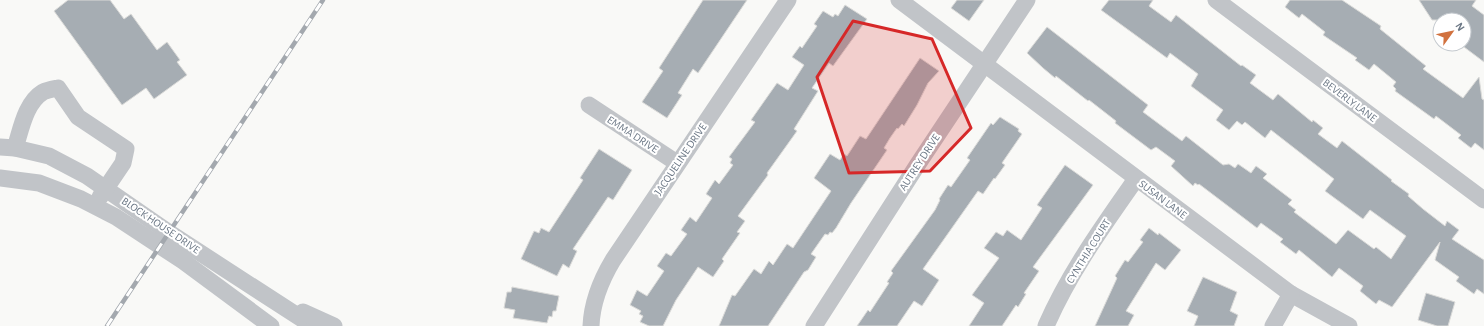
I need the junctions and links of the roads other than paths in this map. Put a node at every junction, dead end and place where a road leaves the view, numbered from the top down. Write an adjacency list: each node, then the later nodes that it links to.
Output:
1 (788, 0): 8 (street, JACQUELINE DRIVE)
2 (899, 0): 5 (street)
3 (1027, 0): 5 (street, AUTREY DRIVE)
4 (1216, 0): 12 (street, BEVERLY LANE)
5 (983, 64): 10 (street, SUSAN LANE); 20 (street, AUTREY DRIVE)
6 (589, 105): 8 (street, EMMA DRIVE)
7 (8, 147): 11 (street, BLOCK HOUSE DRIVE); 11 (street)
8 (677, 163): 19 (street, JACQUELINE DRIVE)
9 (0, 178): 13 (street, BLOCK HOUSE DRIVE)
10 (1136, 179): 14 (street, SUSAN LANE); 21 (street, CYNTHIA COURT)
11 (106, 188): 13 (street); 15 (street, BLOCK HOUSE DRIVE)
12 (1484, 200)
13 (94, 206): 16 (street, BLOCK HOUSE DRIVE)
14 (1290, 294): 22 (street); 23 (street, SUSAN LANE)
15 (268, 296): 17 (street, BLOCK HOUSE DRIVE); 18 (street)
16 (267, 324)
17 (313, 326)
18 (334, 326)
19 (591, 326)
20 (814, 326)
21 (1046, 326)
22 (1273, 326)
23 (1349, 326)

